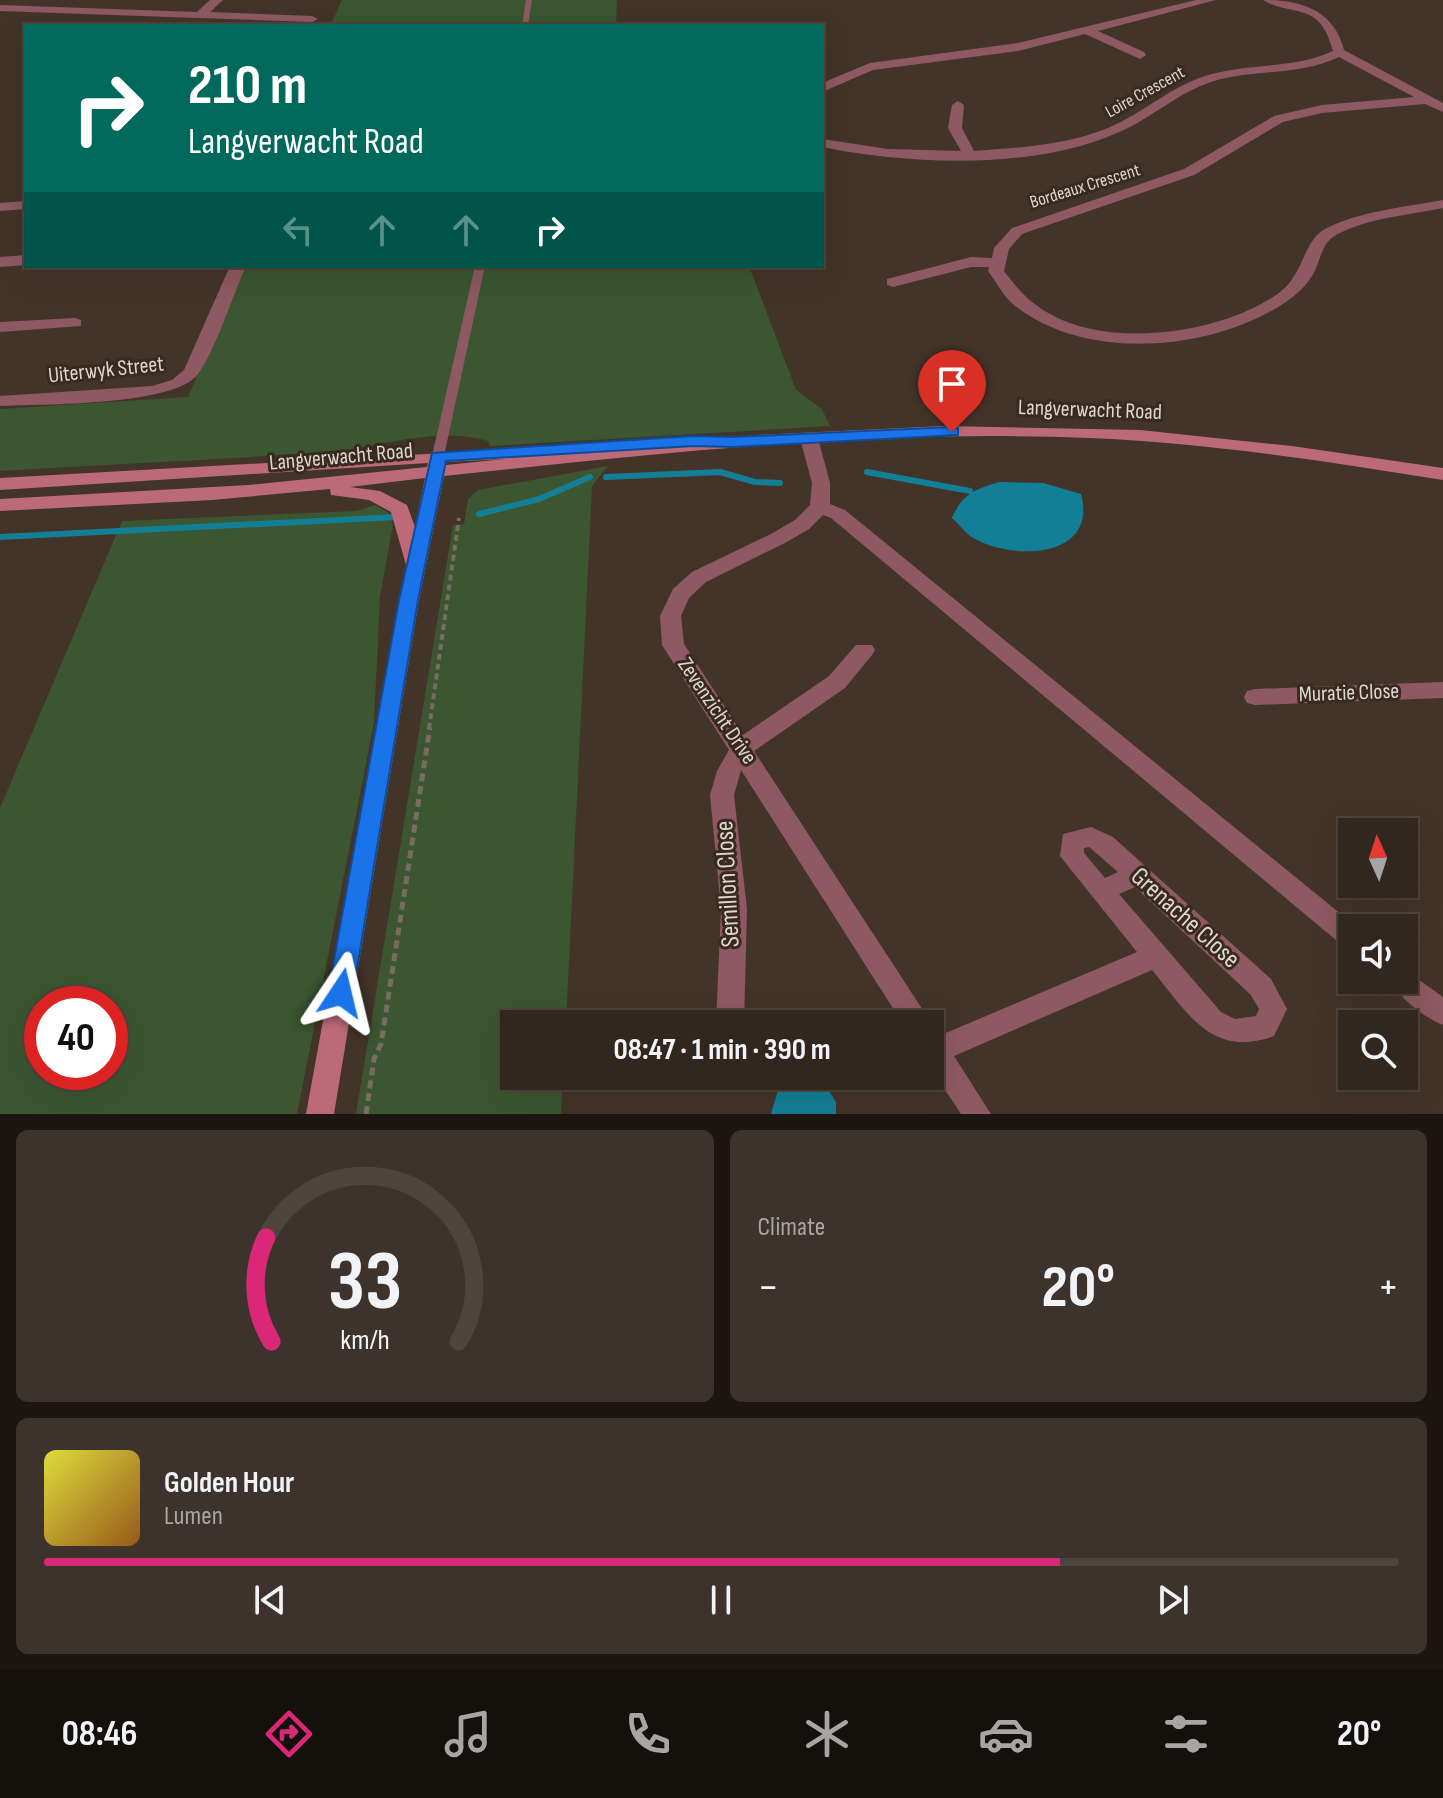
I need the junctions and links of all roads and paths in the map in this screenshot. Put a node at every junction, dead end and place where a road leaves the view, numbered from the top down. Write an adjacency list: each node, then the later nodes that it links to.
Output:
1 (125, 0): 7 (street)
2 (217, 0): 8 (street)
3 (529, 0): 10 (lane)
4 (1210, 0): 11 (street)
5 (1269, 0): 12 (street)
6 (0, 8): 7 (street)
7 (109, 13): 8 (street)
8 (198, 17): 9 (street)
9 (312, 19)
10 (525, 24)
11 (1086, 30): 13 (street); 14 (street)
12 (1339, 52): 15 (street); 19 (street, Loire Crescent)
13 (1140, 55)
14 (824, 87)
15 (1425, 100): 17 (street); 25 (street, Bordeaux Crescent)
16 (958, 105): 19 (street)
17 (1443, 108)
18 (824, 143): 19 (street, Loire Crescent)
19 (969, 153)
20 (1443, 204): 25 (street)
21 (24, 205): 22 (street)
22 (0, 207)
23 (24, 260): 24 (street)
24 (0, 262)
25 (996, 263): 28 (street)
26 (237, 268): 31 (street, Uiterwyk Street)
27 (480, 268): 33 (lane)
28 (893, 282)
29 (75, 323): 30 (street)
30 (0, 327)
31 (0, 401)
32 (809, 438): 33 (street, Langverwacht Road); 34 (street, Langverwacht Road); 38 (street)
33 (437, 464): 35 (street, Langverwacht Road); 36 (street, Langverwacht Road); 40 (street)
34 (1443, 474)
35 (0, 484)
36 (281, 488): 37 (street, Langverwacht Road); 40 (street)
37 (0, 505)
38 (820, 507): 44 (street, Zevenzicht Drive); 47 (street)
39 (459, 518): 56 (path)
40 (416, 569): 55 (street)
41 (864, 650): 44 (street)
42 (1443, 690): 43 (street, Muratie Close)
43 (1255, 697)
44 (742, 748): 50 (street, Semillon Close); 51 (street, Zevenzicht Drive)
45 (1138, 875): 46 (street); 46 (street, Grenache Close); 48 (street, Grenache Close)
46 (1100, 891): 48 (street, Grenache Close)
47 (1338, 926)
48 (1155, 956): 53 (street, Grenache Close)
49 (1418, 992): 52 (street)
50 (730, 1010)
51 (909, 1010)
52 (1443, 1013)
53 (944, 1042)
54 (944, 1065): 57 (street)
55 (320, 1114)
56 (366, 1114)
57 (977, 1114)

